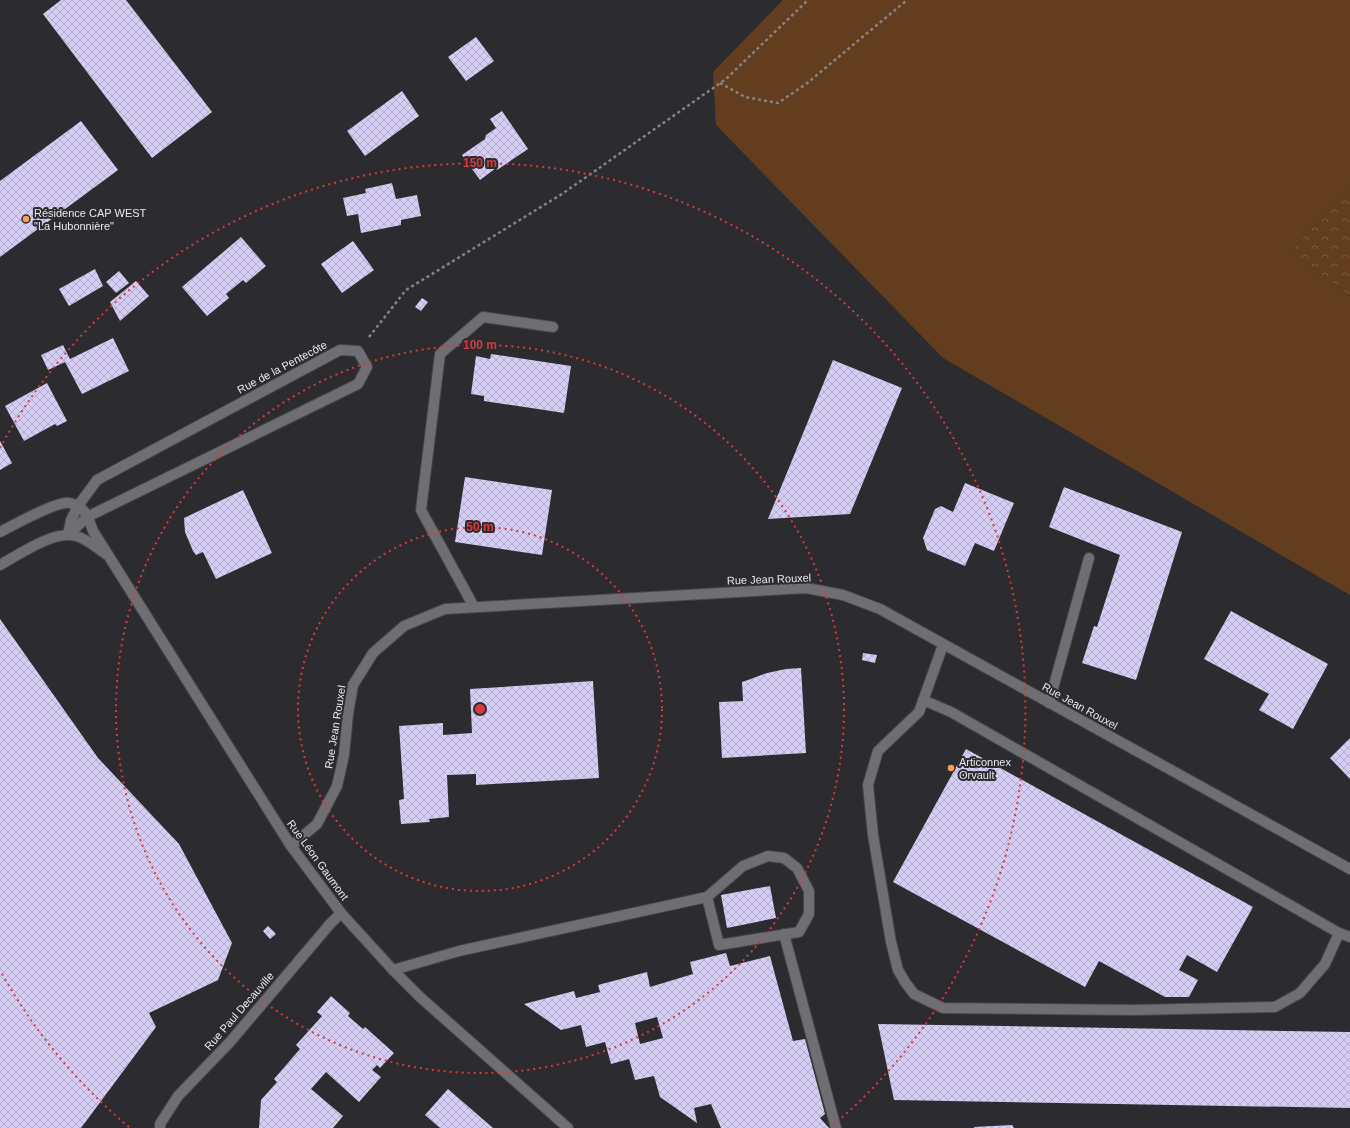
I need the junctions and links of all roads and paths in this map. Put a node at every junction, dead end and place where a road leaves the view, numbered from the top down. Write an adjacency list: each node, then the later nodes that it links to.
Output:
1 (808, 0): 3 (path)
2 (907, 0): 3 (path)
3 (720, 83): 5 (path)
4 (553, 327): 13 (street)
5 (358, 351): 6 (street, Rue de la Pentecôte); 7 (street)
6 (78, 506): 7 (street, Rue Léon Gaumont); 8 (street); 9 (street, Rue de la Pentecôte)
7 (87, 517): 9 (street); 10 (street, Rue Léon Gaumont)
8 (0, 532)
9 (64, 535): 10 (street); 12 (street)
10 (109, 556): 17 (street, Rue Léon Gaumont)
11 (1088, 558): 16 (street)
12 (0, 565)
13 (474, 607): 14 (street, Rue Jean Rouxel); 17 (street, Rue Jean Rouxel)
14 (943, 645): 15 (street); 16 (street, Rue Jean Rouxel)
15 (923, 700): 21 (street); 21 (street)
16 (1049, 703): 18 (street, Rue Jean Rouxel)
17 (291, 846): 20 (street, Rue Léon Gaumont)
18 (1350, 869)
19 (708, 897): 22 (street); 22 (street); 24 (street)
20 (342, 913): 24 (street, Rue Léon Gaumont); 25 (street, Rue Paul Decauville)
21 (1339, 933): 23 (street)
22 (784, 934): 27 (street)
23 (1350, 937)
24 (393, 970): 26 (street, Rue Léon Gaumont)
25 (160, 1128)
26 (568, 1128)
27 (836, 1128)

